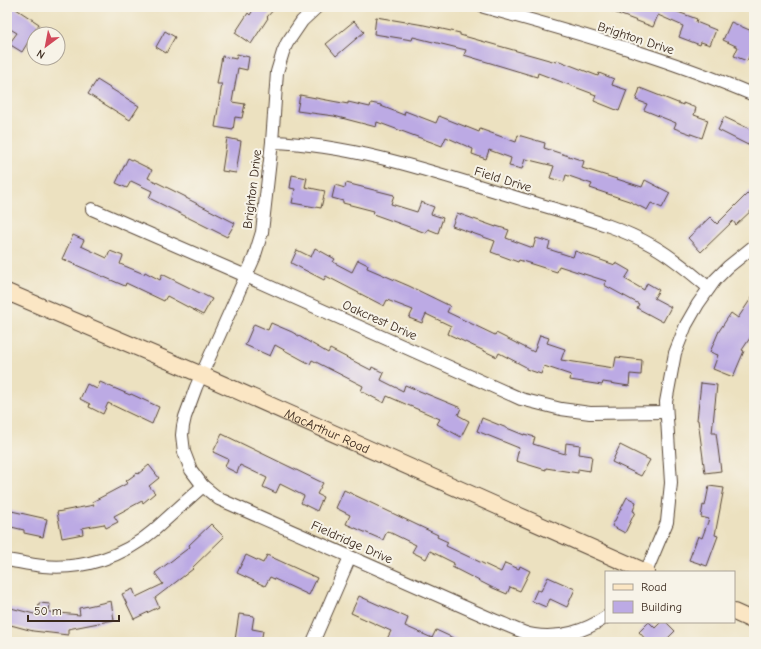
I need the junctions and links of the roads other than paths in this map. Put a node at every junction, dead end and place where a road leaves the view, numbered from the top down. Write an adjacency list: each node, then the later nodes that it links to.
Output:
1 (317, 7): 4 (street, Brighton Drive)
2 (484, 7): 3 (street, Brighton Drive)
3 (754, 95)
4 (272, 142): 7 (street, Brighton Drive); 8 (street, Field Drive)
5 (92, 209): 7 (street, Oakcrest Drive)
6 (754, 246): 8 (street)
7 (246, 276): 10 (street, Brighton Drive); 11 (street, Oakcrest Drive)
8 (709, 288): 11 (street)
9 (7, 292): 10 (street, MacArthur Road)
10 (202, 375): 12 (street, Fieldridge Drive); 15 (street, MacArthur Road)
11 (666, 412): 16 (street)
12 (203, 486): 13 (street, Fieldridge Drive); 14 (street)
13 (350, 557): 20 (street, Fieldridge Drive); 21 (street)
14 (7, 560)
15 (644, 571)
16 (646, 571)
17 (735, 612): 19 (street)
18 (605, 618): 20 (street, Fieldridge Drive)
19 (754, 621)
20 (533, 638)
21 (313, 642)

